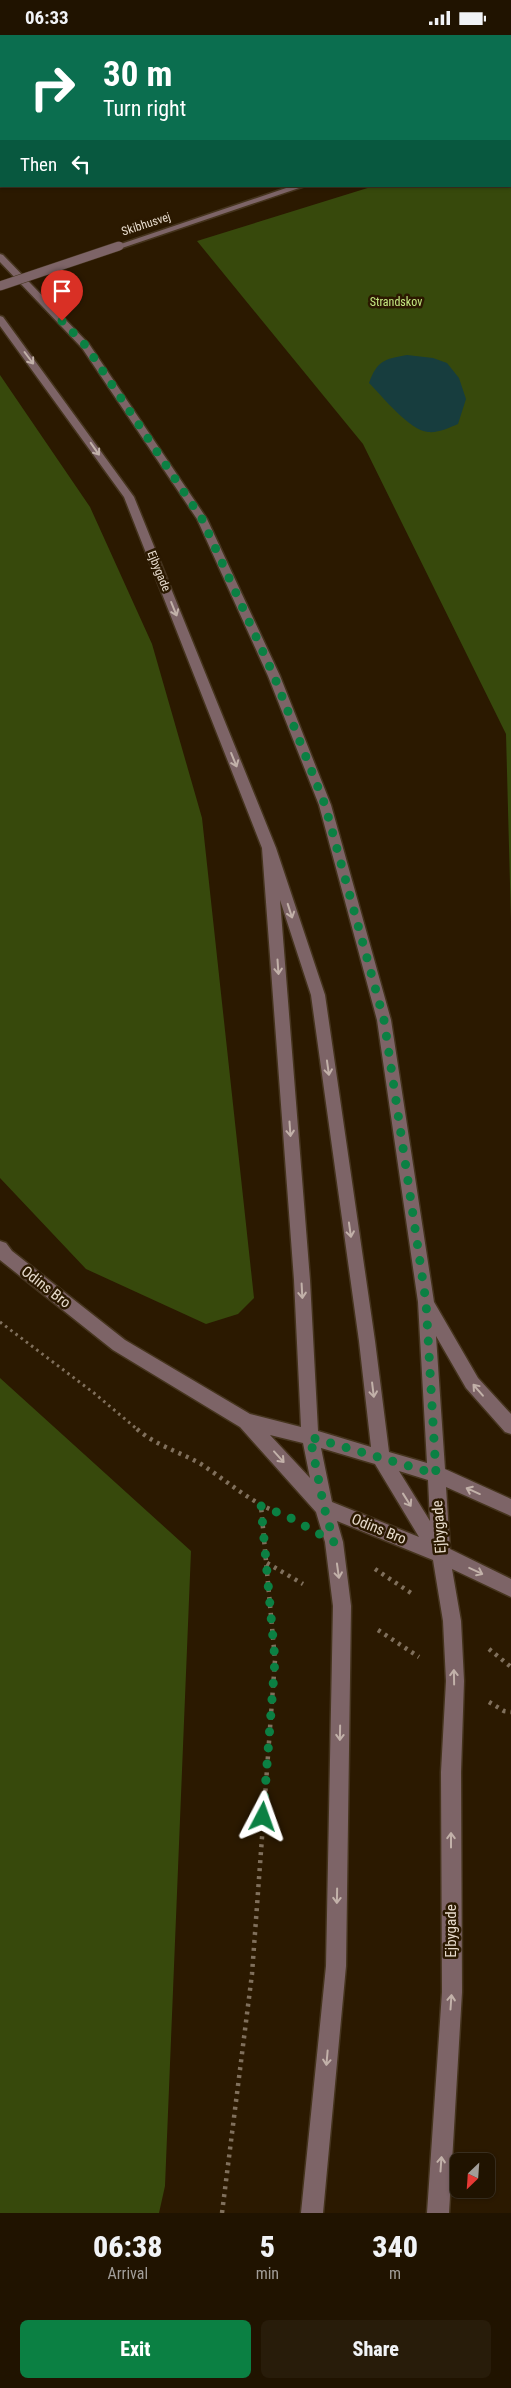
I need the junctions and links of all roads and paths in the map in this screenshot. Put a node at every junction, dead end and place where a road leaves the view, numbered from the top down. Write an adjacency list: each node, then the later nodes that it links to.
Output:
1 (298, 187): 3 (main road, Skibhusvej, bridge)
2 (0, 257): 7 (main road, Ejbygade)
3 (0, 286)
4 (0, 319): 5 (main road, Ejbygade, one-way to 5)
5 (269, 848): 11 (main road, one-way to 11); 12 (main road, one-way to 12)
6 (0, 1248): 9 (main road, Odins Bro)
7 (426, 1302): 10 (main road, one-way to 7); 13 (main road, Ejbygade)
8 (0, 1322): 14 (path)
9 (246, 1421): 11 (main road, Odins Bro); 15 (main road, Odins Bro, one-way to 15)
10 (511, 1426)
11 (310, 1437): 12 (main road, Odins Bro); 15 (main road)
12 (381, 1458): 13 (main road, Odins Bro); 18 (main road, one-way to 18)
13 (436, 1474): 16 (main road, Odins Bro, one-way to 13); 18 (main road, Ejbygade)
14 (261, 1506): 17 (path); 19 (path)
15 (324, 1507): 17 (main road); 18 (main road, Odins Bro)
16 (511, 1508)
17 (334, 1542): 21 (main road, one-way to 21); 22 (path)
18 (441, 1554): 20 (main road, Odins Bro, one-way to 20); 22 (main road, Ejbygade)
19 (267, 1563): 21 (path); 26 (path)
20 (511, 1588)
21 (342, 1606): 24 (path); 27 (main road, one-way to 27)
22 (452, 1621): 23 (path); 24 (main road, Ejbygade, one-way to 22)
23 (511, 1667)
24 (455, 1681): 25 (path); 28 (main road, Ejbygade, one-way to 24)
25 (511, 1712)
26 (222, 2213)
27 (312, 2213)
28 (438, 2213)

